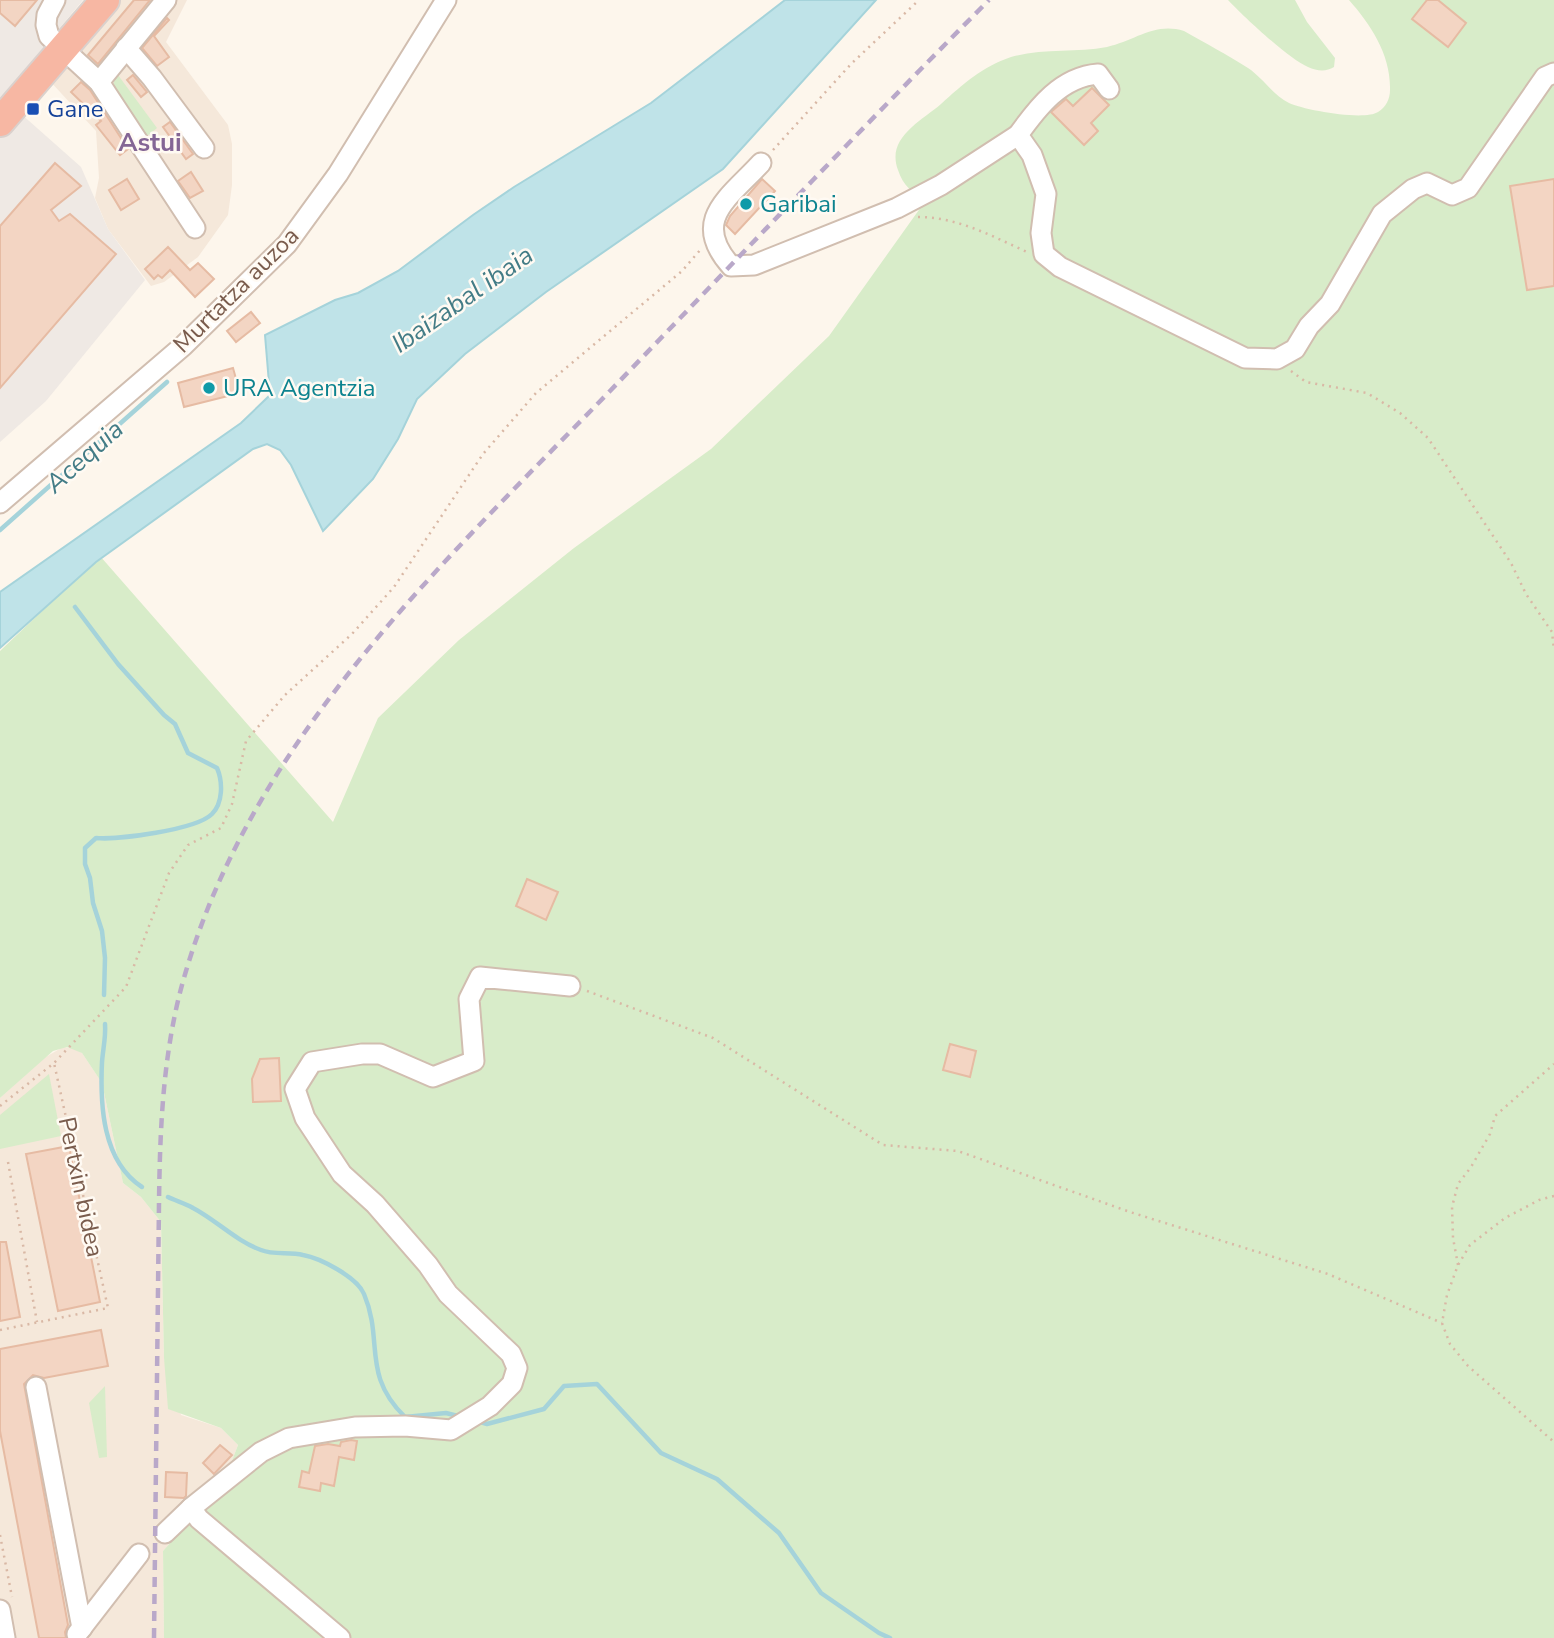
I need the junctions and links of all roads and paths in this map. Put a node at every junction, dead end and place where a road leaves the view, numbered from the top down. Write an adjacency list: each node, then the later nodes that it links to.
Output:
1 (55, 0): 7 (street)
2 (105, 0): 7 (highway)
3 (166, 0): 6 (street)
4 (446, 0): 20 (street, Murtatza auzoa)
5 (919, 0): 14 (path)
6 (126, 48): 9 (street); 13 (street)
7 (62, 50): 9 (street); 11 (highway)
8 (1554, 73): 19 (street)
9 (99, 82): 16 (street)
10 (1109, 89): 12 (street)
11 (0, 122)
12 (1018, 135): 17 (street); 19 (street)
13 (204, 148)
14 (761, 163): 17 (street)
15 (908, 216): 18 (path)
16 (195, 228)
17 (712, 236): 23 (path)
18 (1029, 253)
19 (1282, 356): 21 (path)
20 (0, 503)
21 (1554, 650)
22 (570, 986): 30 (path); 34 (street)
23 (54, 1063): 25 (path); 29 (path, Pertxin bidea)
24 (1554, 1064): 28 (path)
25 (0, 1106)
26 (8, 1162): 29 (path)
27 (1554, 1196): 28 (path)
28 (1458, 1265): 30 (path)
29 (37, 1322): 31 (path, Pertxin bidea)
30 (1442, 1322): 33 (path)
31 (0, 1330)
32 (36, 1387): 39 (street)
33 (1554, 1442)
34 (191, 1508): 35 (street); 41 (street)
35 (164, 1533)
36 (0, 1535): 38 (path)
37 (139, 1554): 39 (street)
38 (6, 1604): 40 (street)
39 (78, 1633)
40 (5, 1638)
41 (340, 1638)

